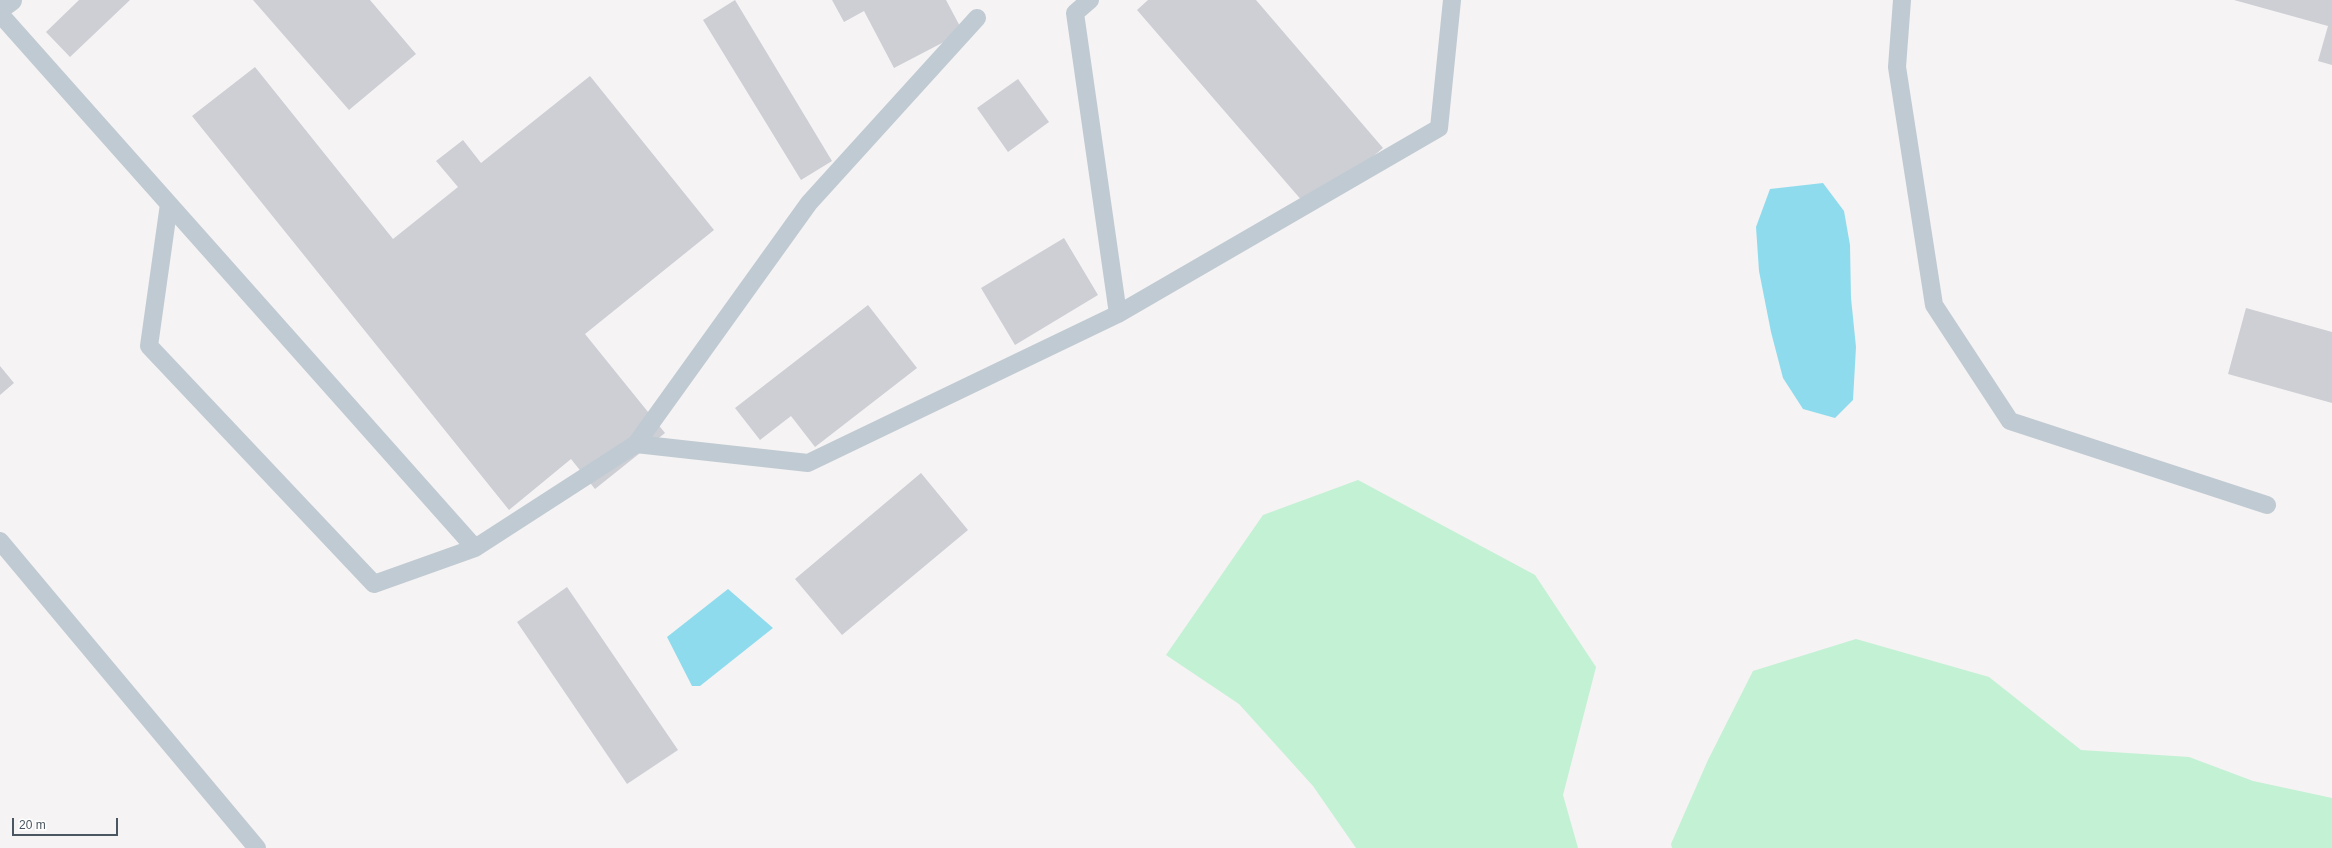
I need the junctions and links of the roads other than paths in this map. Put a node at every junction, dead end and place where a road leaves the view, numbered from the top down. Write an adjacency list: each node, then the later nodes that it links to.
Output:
1 (11, 0): 5 (street)
2 (1090, 0): 9 (lane)
3 (1452, 0): 9 (lane)
4 (1902, 0): 11 (lane)
5 (0, 8)
6 (0, 14): 8 (lane)
7 (978, 18): 10 (lane)
8 (169, 204): 13 (lane); 13 (lane)
9 (1118, 314): 10 (lane)
10 (636, 444): 13 (lane)
11 (2267, 505)
12 (0, 541): 14 (lane)
13 (475, 548)
14 (257, 848)

